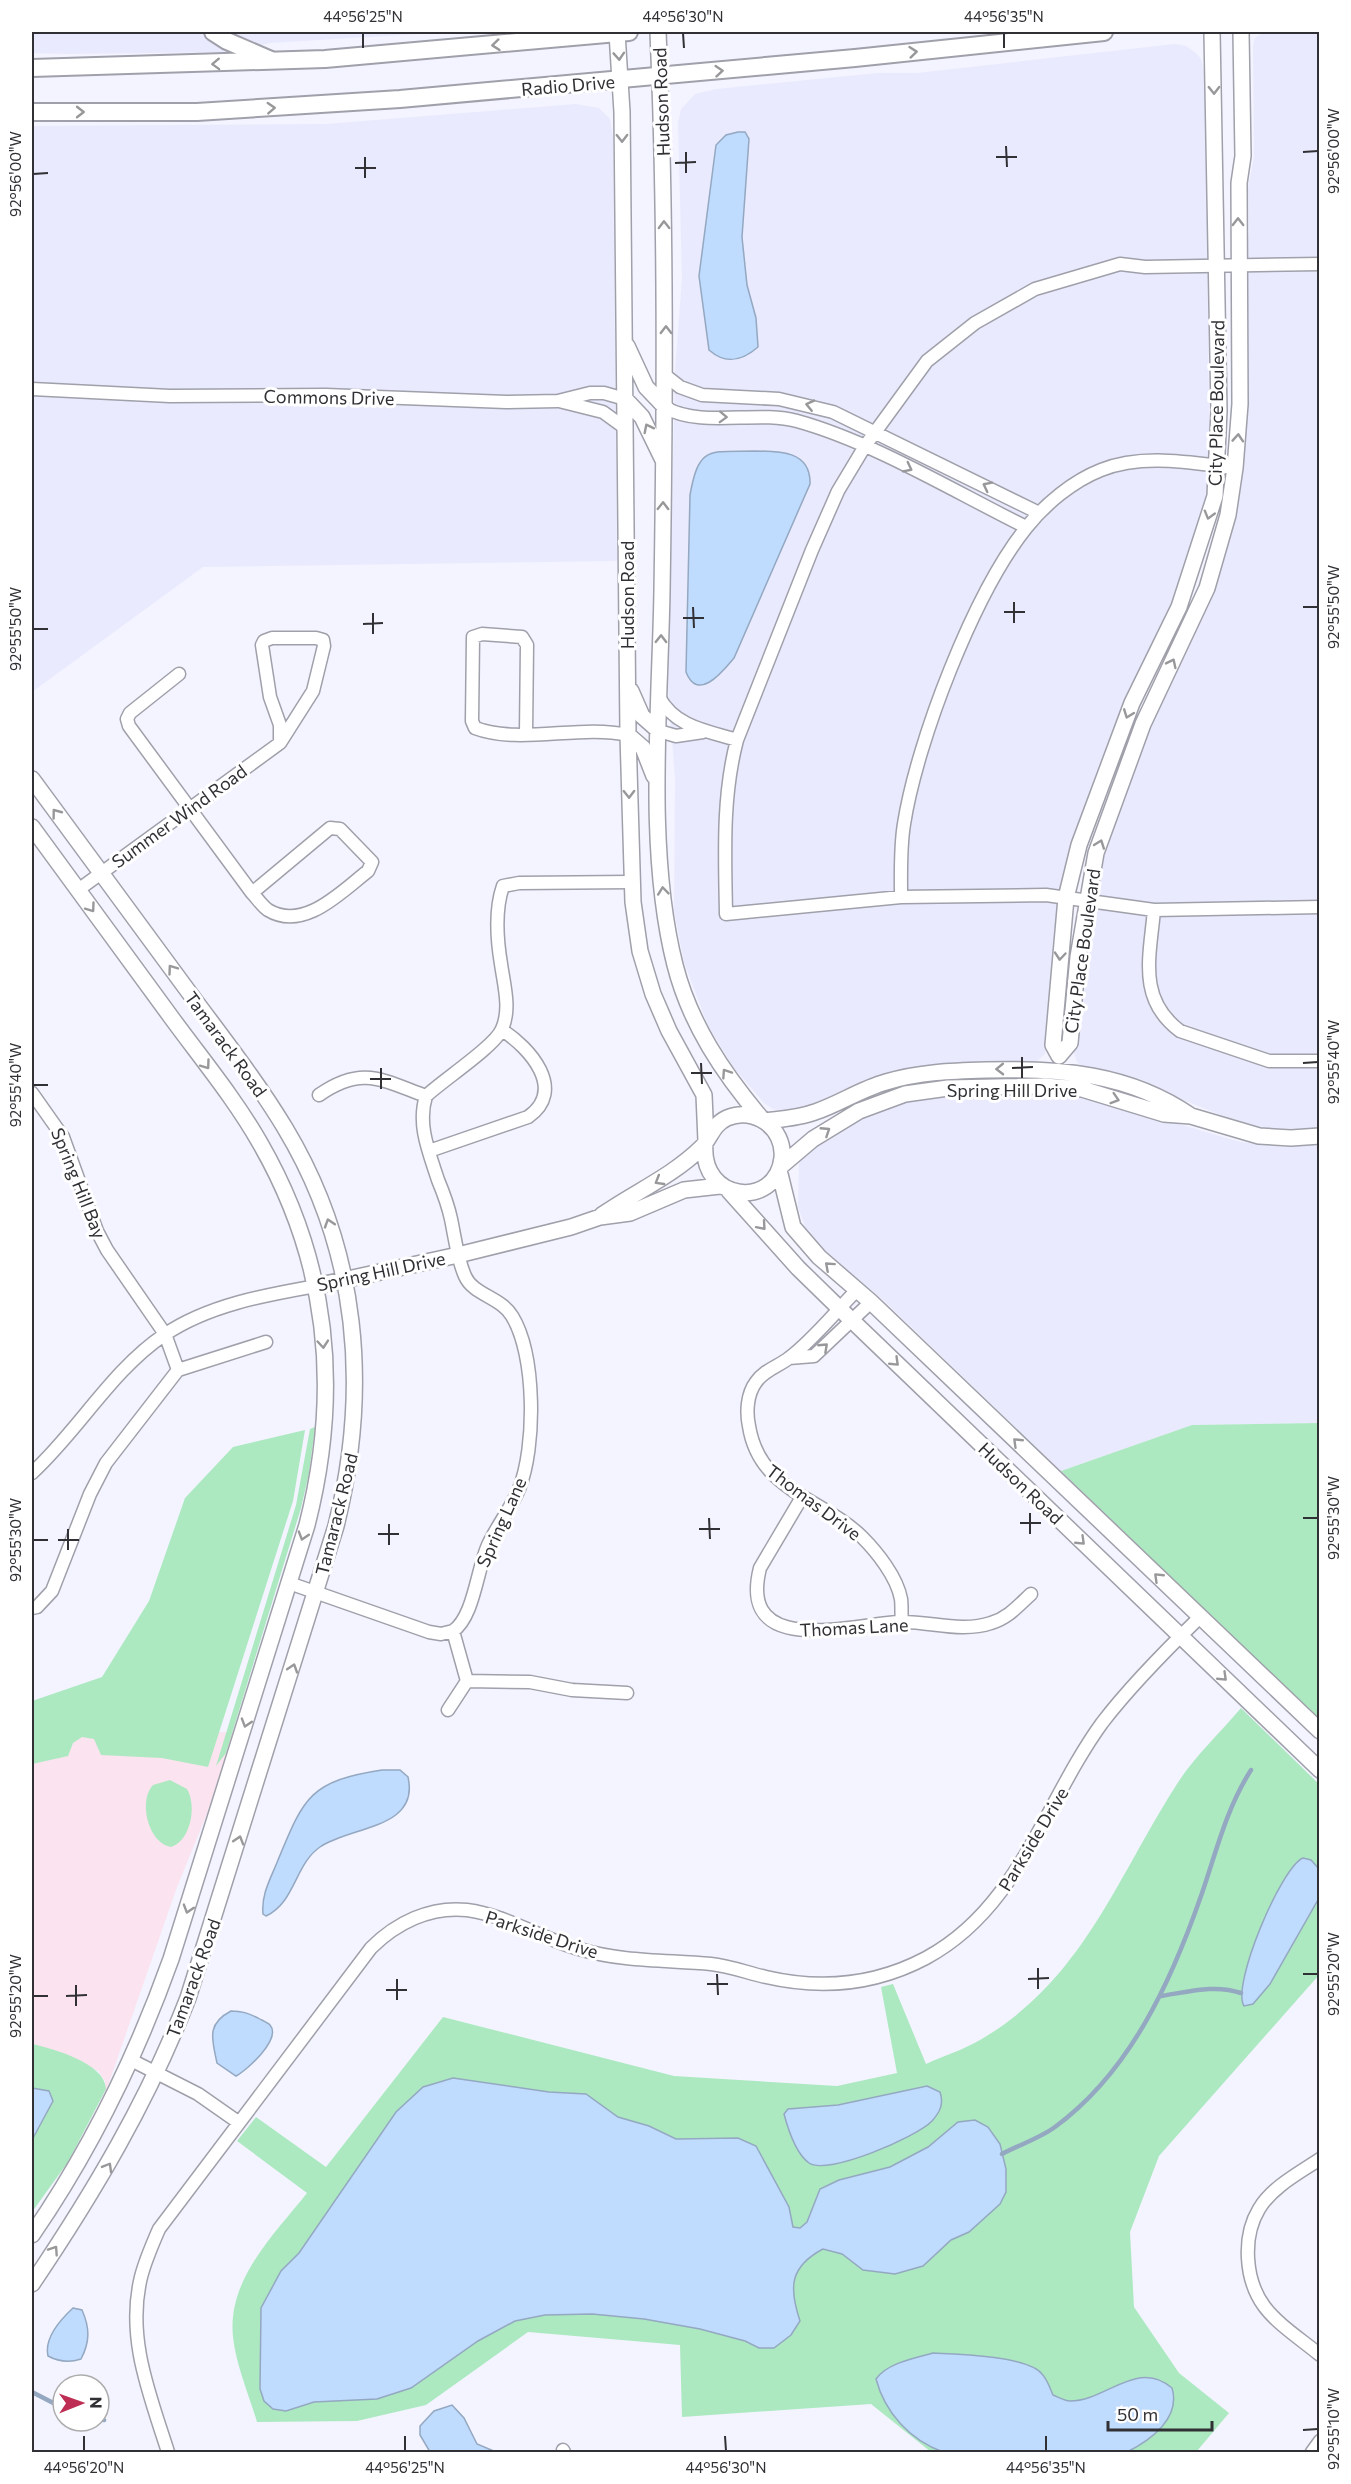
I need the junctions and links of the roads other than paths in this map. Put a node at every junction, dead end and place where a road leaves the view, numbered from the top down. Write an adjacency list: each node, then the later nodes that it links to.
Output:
1 (213, 32): 7 (main road)
2 (621, 32): 7 (main road, one-way to 7); 10 (street, Hudson Road, one-way to 10)
3 (658, 32): 9 (street, Hudson Road)
4 (1104, 32): 9 (main road, Radio Drive, one-way to 4)
5 (1212, 32): 13 (street, City Place Boulevard, one-way to 13)
6 (1241, 32): 14 (street, City Place Boulevard, one-way to 6)
7 (275, 62): 8 (main road, one-way to 8)
8 (32, 68)
9 (660, 76): 10 (main road, Radio Drive); 16 (street, Hudson Road, one-way to 9)
10 (620, 80): 11 (main road, Radio Drive, one-way to 10); 15 (street, Hudson Road, one-way to 15)
11 (32, 112)
12 (1320, 264): 14 (street)
13 (1217, 265): 14 (street); 22 (street); 25 (street, City Place Boulevard)
14 (1239, 265): 26 (street, City Place Boulevard, one-way to 14)
15 (624, 338): 18 (street, Hudson Road); 20 (street)
16 (666, 376): 20 (street, Hudson Road); 22 (street, one-way to 16)
17 (32, 389): 19 (street, Commons Drive)
18 (625, 399): 19 (street, Commons Drive); 21 (street, Hudson Road); 24 (street, one-way to 18)
19 (558, 401): 21 (street)
20 (666, 408): 23 (street, one-way to 23); 24 (street, Hudson Road)
21 (625, 429): 30 (street, Hudson Road)
22 (875, 432): 23 (street); 27 (street, one-way to 22)
23 (865, 446): 28 (street, one-way to 28); 36 (street)
24 (664, 463): 31 (street, Hudson Road, one-way to 24)
25 (1218, 466): 26 (street); 27 (street); 47 (street, City Place Boulevard, one-way to 47)
26 (1235, 468): 48 (street, City Place Boulevard, one-way to 26)
27 (1039, 513): 28 (street)
28 (1026, 527): 46 (street)
29 (179, 674): 40 (street)
30 (627, 680): 32 (street); 35 (street, Hudson Road)
31 (659, 697): 32 (street, Hudson Road); 33 (street)
32 (659, 731): 33 (street); 39 (street, Hudson Road)
33 (703, 732): 36 (street)
34 (526, 733): 34 (street); 35 (street)
35 (628, 735): 39 (street); 43 (street, Hudson Road, one-way to 43)
36 (737, 740): 46 (street)
37 (280, 743): 37 (street); 40 (street, Summer Wind Road)
38 (32, 779): 42 (street, Tamarack Road, one-way to 38)
39 (658, 787): 59 (street, Hudson Road, one-way to 39)
40 (189, 808): 42 (street, Summer Wind Road); 45 (street)
41 (32, 827): 44 (street, Tamarack Road)
42 (101, 873): 44 (street, Summer Wind Road); 67 (street, Tamarack Road, one-way to 42)
43 (631, 882): 51 (street); 61 (street, Hudson Road)
44 (78, 890): 68 (street, Tamarack Road, one-way to 68)
45 (252, 893): 45 (street)
46 (901, 897): 47 (street)
47 (1066, 898): 48 (street); 53 (street, City Place Boulevard, one-way to 53)
48 (1086, 901): 50 (street); 53 (street, City Place Boulevard)
49 (1320, 907): 50 (street)
50 (1154, 910): 52 (street)
51 (502, 1030): 57 (street); 62 (street)
52 (1320, 1061)
53 (1058, 1063): 54 (street); 58 (street, Spring Hill Drive); 59 (street, Spring Hill Drive, one-way to 59)
54 (1056, 1087): 58 (street, Spring Hill Drive, one-way to 58); 63 (street, Spring Hill Drive, one-way to 54)
55 (32, 1094): 73 (street, Spring Hill Bay)
56 (319, 1095): 57 (street)
57 (426, 1096): 62 (street, Spring Lane)
58 (1191, 1116): 60 (street, Spring Hill Drive)
59 (764, 1120): 61 (street); 63 (street)
60 (1320, 1136)
61 (705, 1143): 64 (street); 65 (street, Spring Hill Drive, one-way to 65)
62 (429, 1151): 66 (street, Spring Lane)
63 (779, 1169): 64 (street); 69 (street, Hudson Road, one-way to 63)
64 (725, 1188): 65 (street, Spring Hill Drive); 71 (street, Hudson Road, one-way to 71)
65 (600, 1217): 66 (street, Spring Hill Drive)
66 (458, 1255): 67 (street, Spring Hill Drive); 85 (street, Spring Lane)
67 (344, 1280): 68 (street, Spring Hill Drive); 81 (street, Tamarack Road)
68 (316, 1286): 73 (street, Spring Hill Drive); 79 (street, Tamarack Road, one-way to 79)
69 (857, 1290): 70 (street, Hudson Road); 71 (street, Thomas Drive)
70 (871, 1302): 72 (street, Thomas Drive); 83 (street, Hudson Road, one-way to 70)
71 (839, 1308): 72 (street, Hudson Road); 75 (street, Thomas Drive)
72 (853, 1322): 75 (street, Thomas Drive, one-way to 72); 86 (street, Hudson Road, one-way to 86)
73 (165, 1334): 76 (street); 77 (street, Spring Hill Drive)
74 (266, 1342): 76 (street)
75 (789, 1358): 78 (street, Thomas Drive)
76 (178, 1370): 82 (street)
77 (32, 1473)
78 (802, 1497): 84 (street, Thomas Drive); 84 (street, Thomas Lane)
79 (289, 1583): 81 (street); 92 (street, Tamarack Road, one-way to 92)
80 (1031, 1594): 84 (street, Thomas Lane)
81 (316, 1595): 85 (street); 93 (street, Tamarack Road, one-way to 81)
82 (32, 1608)
83 (1200, 1617): 86 (street, Parkside Drive); 90 (street, Hudson Road)
84 (902, 1622)
85 (453, 1631): 87 (street)
86 (1181, 1636): 91 (street, Hudson Road, one-way to 91); 94 (street, Parkside Drive)
87 (467, 1681): 88 (street); 89 (street)
88 (627, 1693)
89 (448, 1710)
90 (1320, 1731)
91 (1320, 1770)
92 (131, 2060): 93 (street); 96 (street, Tamarack Road)
93 (157, 2073): 94 (street); 97 (street, Tamarack Road, one-way to 93)
94 (238, 2122): 100 (street, Parkside Drive)
95 (1320, 2159): 98 (street)
96 (32, 2235)
97 (32, 2283)
98 (1320, 2355)
99 (1320, 2441): 101 (street)
100 (168, 2452)
101 (1312, 2452)

